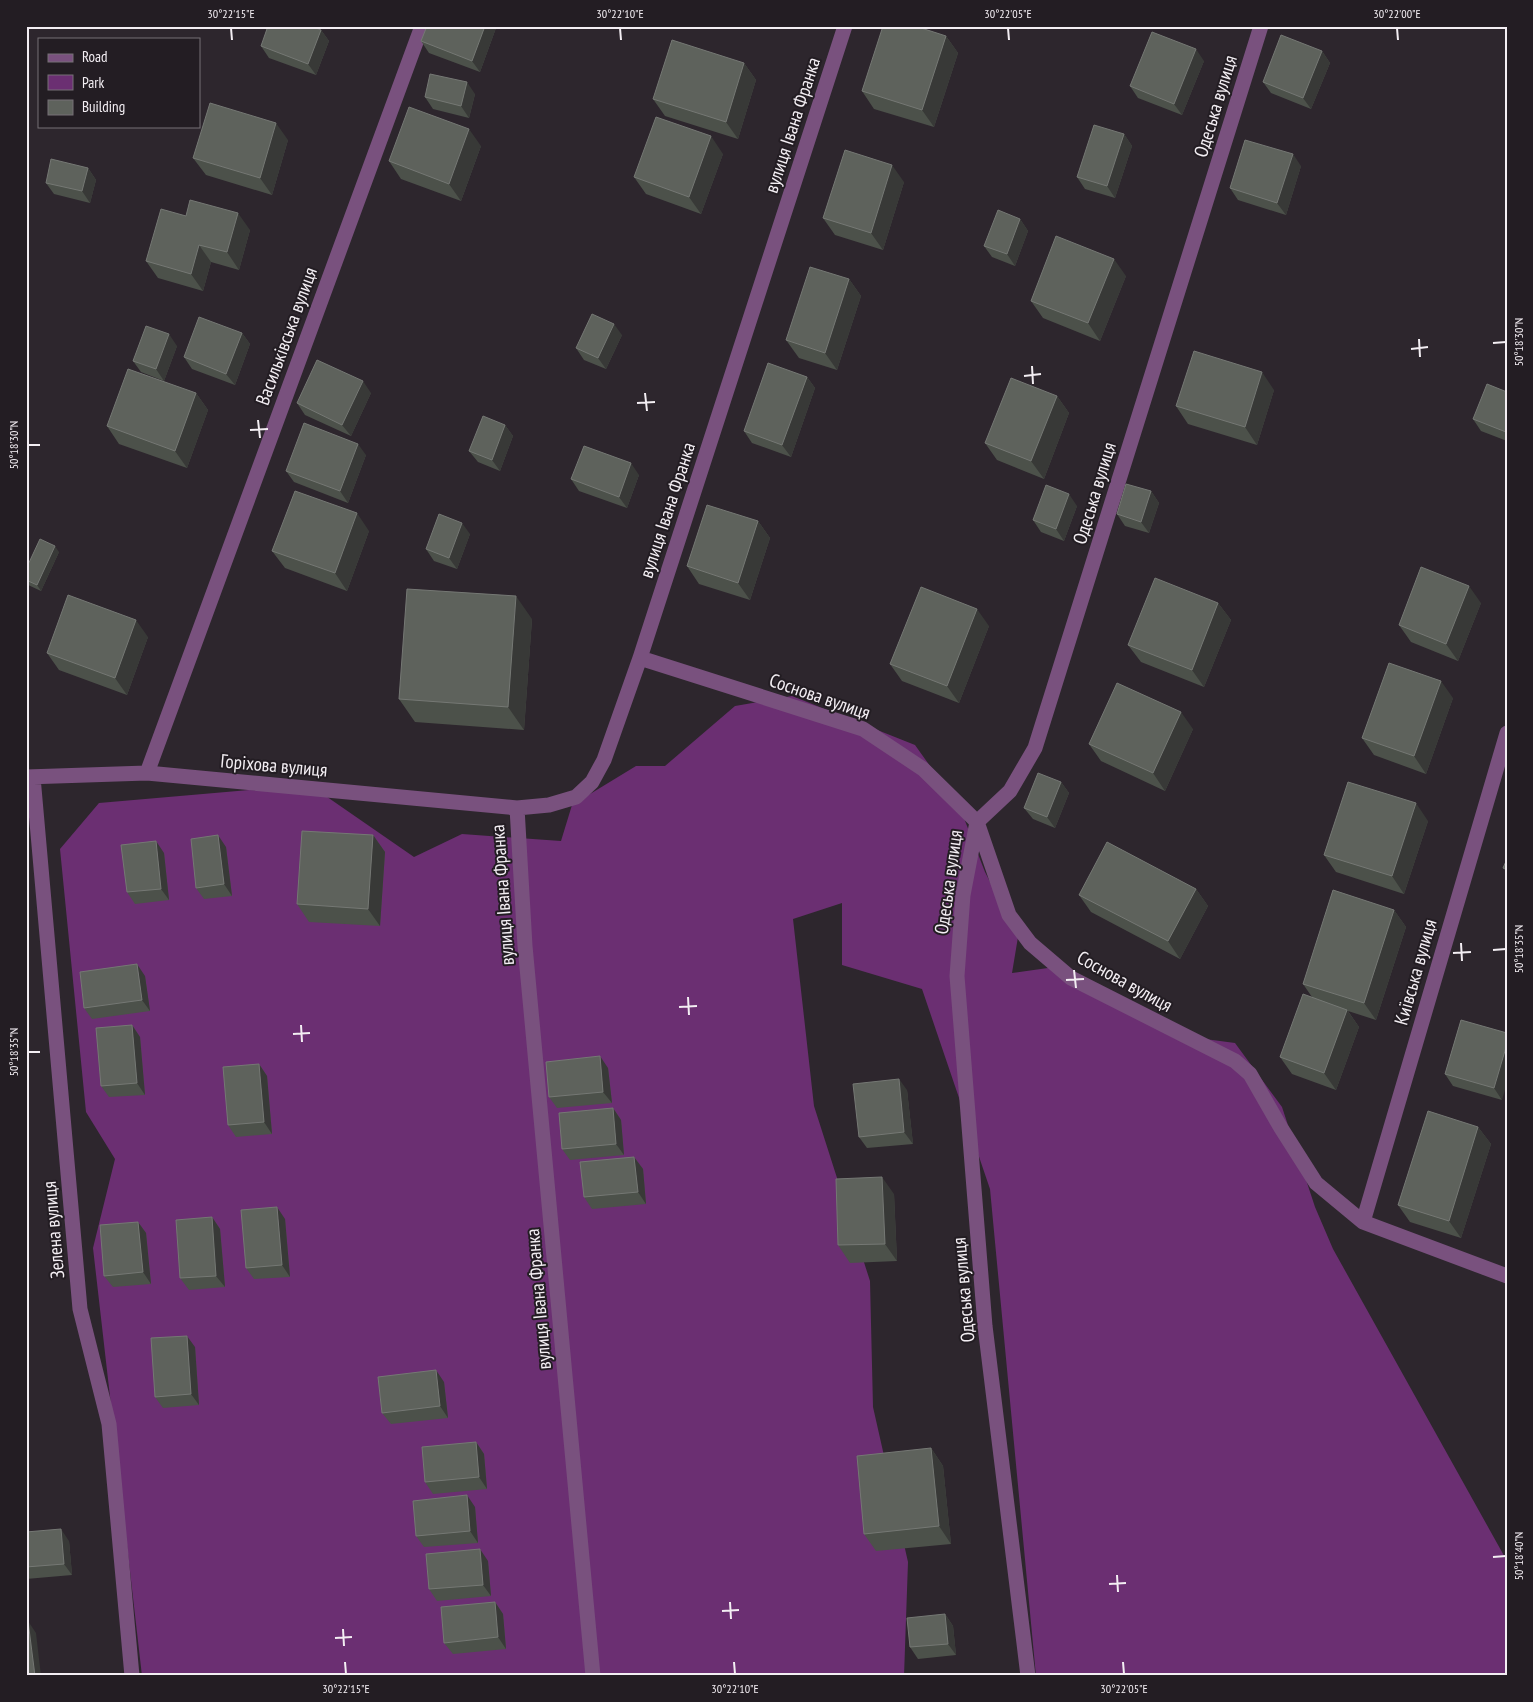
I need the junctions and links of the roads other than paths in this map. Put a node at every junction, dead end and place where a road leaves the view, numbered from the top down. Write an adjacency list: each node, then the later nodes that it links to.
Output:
1 (422, 26): 6 (street, Васильківська вулиця)
2 (845, 26): 4 (street, вулиця Івана Франка)
3 (1261, 26): 9 (street, Одеська вулиця)
4 (640, 658): 8 (street, вулиця Івана Франка); 9 (street, Соснова вулиця)
5 (1507, 733): 10 (street, Київська вулиця)
6 (147, 773): 7 (street, Горіхова вулиця); 8 (street, Горіхова вулиця)
7 (30, 777): 12 (street, Зелена вулиця)
8 (517, 808): 13 (street, вулиця Івана Франка)
9 (977, 822): 10 (street, Соснова вулиця); 14 (street, Одеська вулиця)
10 (1362, 1222): 11 (street, Соснова вулиця)
11 (1507, 1276)
12 (132, 1676)
13 (593, 1676)
14 (1028, 1676)

